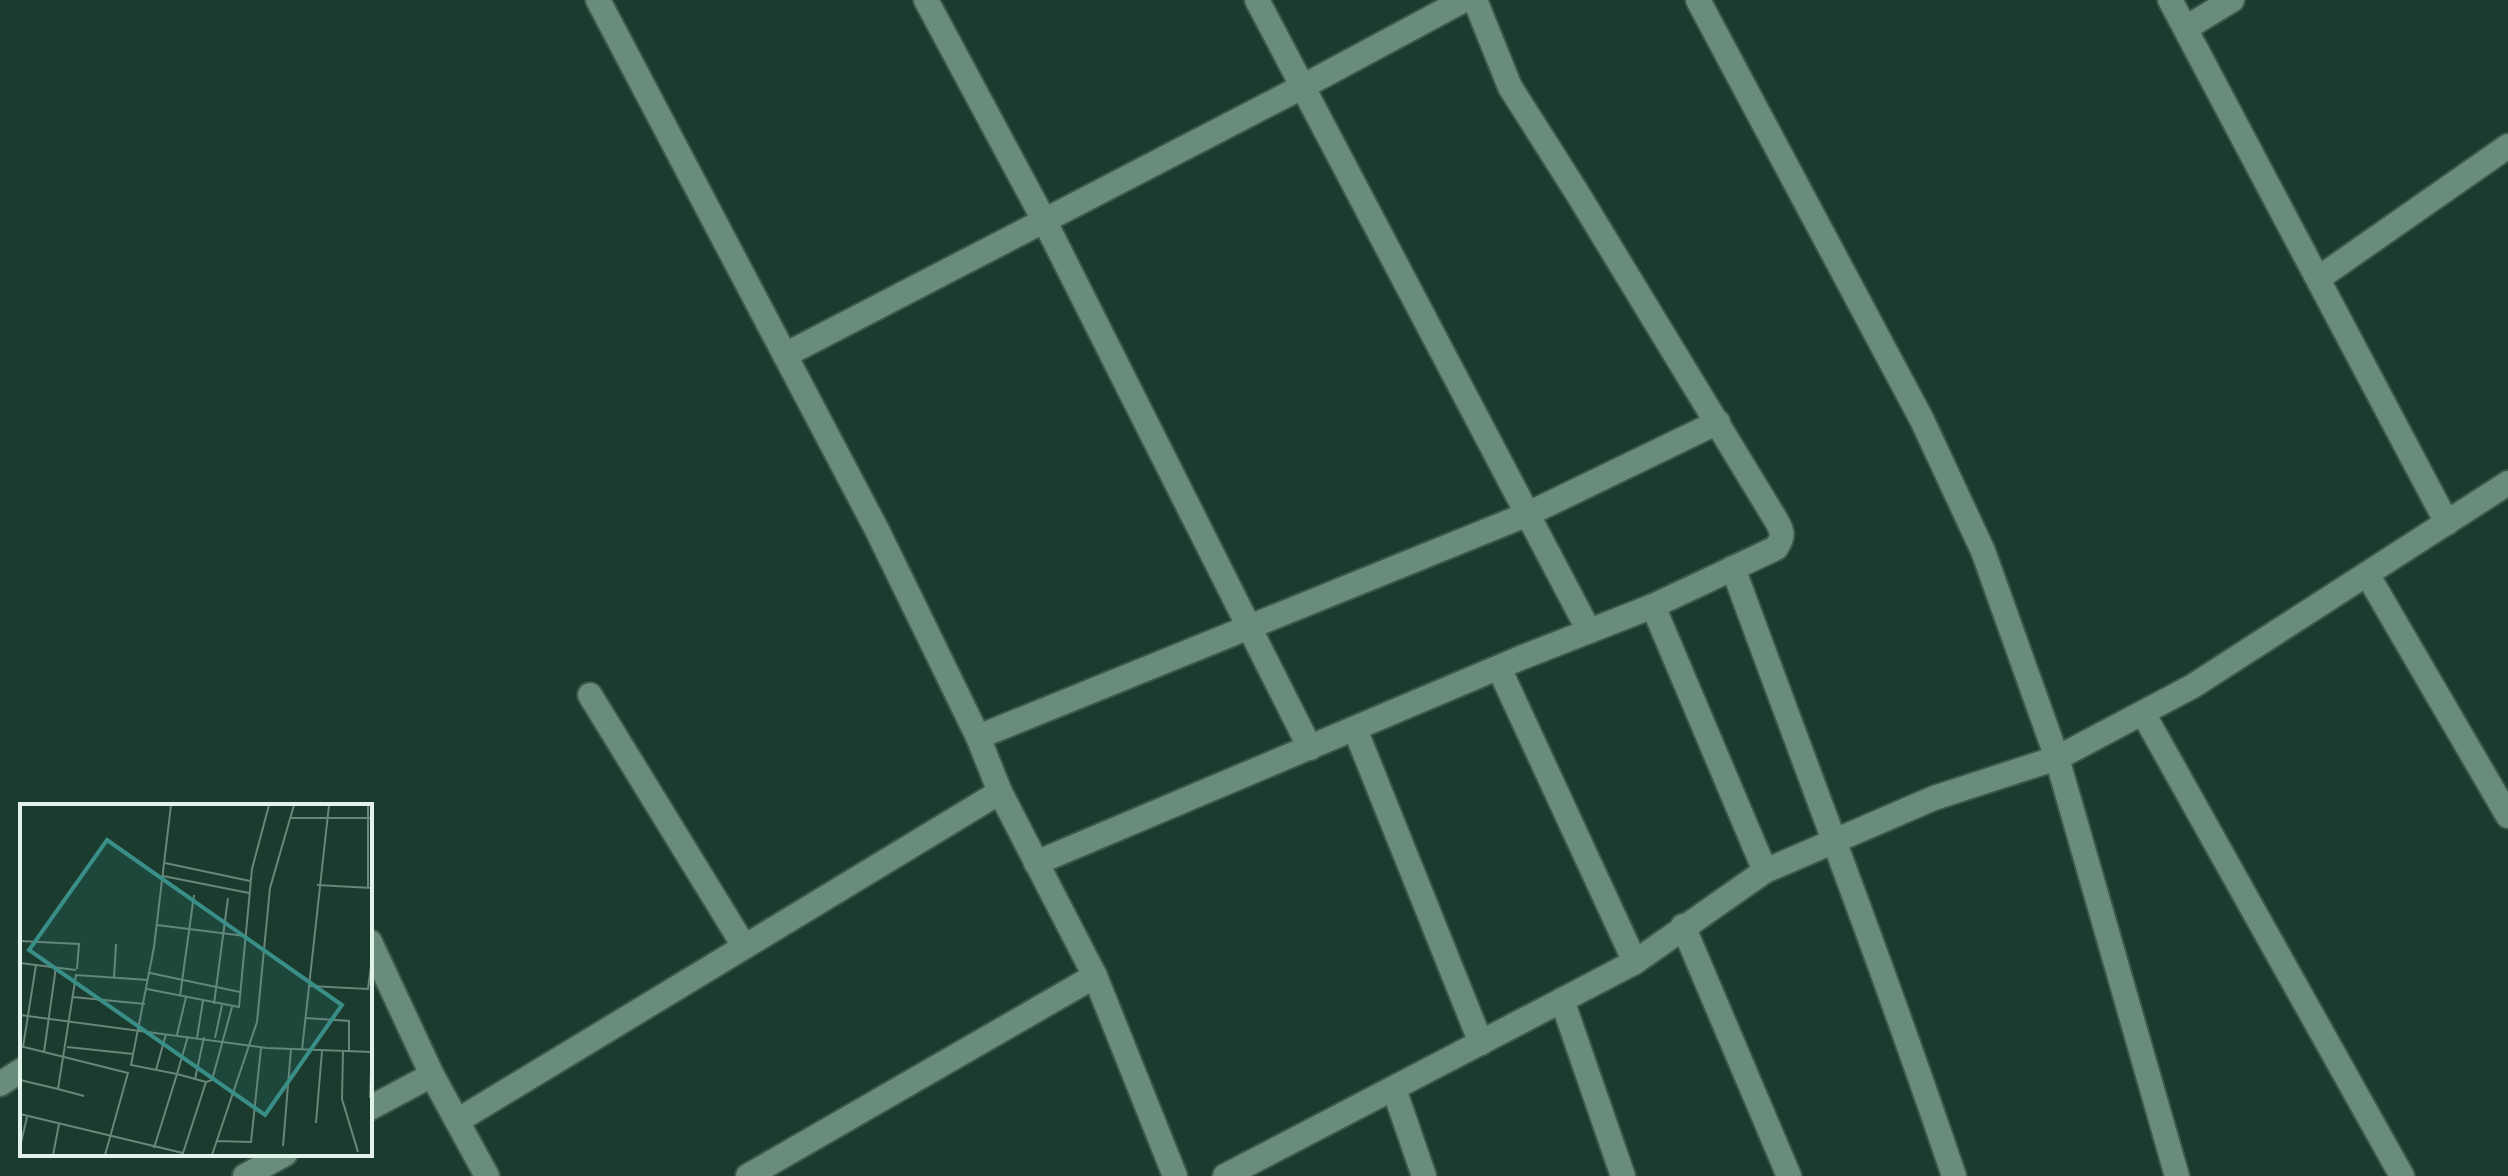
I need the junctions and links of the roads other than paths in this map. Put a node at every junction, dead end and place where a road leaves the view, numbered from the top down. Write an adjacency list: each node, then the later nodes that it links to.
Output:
1 (598, 0): 14 (street)
2 (926, 0): 12 (street)
3 (1257, 0): 10 (street)
4 (1464, 0): 10 (street)
5 (1475, 0): 15 (street)
6 (1698, 0): 30 (street)
7 (2170, 0): 9 (street)
8 (2232, 0): 9 (street)
9 (2186, 28): 13 (street)
10 (1302, 87): 12 (street); 17 (street)
11 (2508, 146): 13 (street)
12 (1044, 220): 14 (street); 22 (street)
13 (2319, 278): 18 (street)
14 (785, 355): 28 (street)
15 (1718, 422): 17 (street); 19 (street)
16 (2508, 483): 18 (street)
17 (1528, 514): 22 (street); 23 (street)
18 (2447, 523): 20 (street)
19 (1733, 568): 21 (street); 33 (street)
20 (2367, 574): 26 (street); 32 (street)
21 (1653, 606): 23 (street); 35 (street)
22 (1248, 626): 28 (street); 29 (street)
23 (1589, 631): 24 (street)
24 (1499, 668): 27 (street); 39 (street)
25 (590, 695): 38 (street)
26 (2143, 713): 30 (street); 60 (street)
27 (1355, 729): 29 (street); 42 (street)
28 (978, 737): 31 (street)
29 (1310, 748): 34 (street)
30 (2057, 758): 33 (street); 59 (street)
31 (1000, 792): 34 (street); 38 (street)
32 (2508, 816)
33 (1832, 840): 35 (street); 58 (street)
34 (1036, 863): 40 (street)
35 (1765, 871): 36 (street)
36 (1683, 926): 39 (street); 57 (street)
37 (372, 946): 44 (street)
38 (744, 946): 48 (street)
39 (1635, 962): 41 (street)
40 (1095, 976): 52 (street); 53 (street)
41 (1562, 1000): 42 (street); 56 (street)
42 (1481, 1043): 46 (street)
43 (20, 1071): 45 (street)
44 (432, 1075): 47 (street); 48 (street)
45 (0, 1084)
46 (1394, 1089): 54 (street); 55 (street)
47 (372, 1107)
48 (457, 1121): 51 (street)
49 (280, 1164): 50 (street)
50 (245, 1176)
51 (487, 1176)
52 (748, 1176)
53 (1175, 1176)
54 (1225, 1176)
55 (1424, 1176)
56 (1623, 1176)
57 (1789, 1176)
58 (1954, 1176)
59 (2177, 1176)
60 (2402, 1176)

